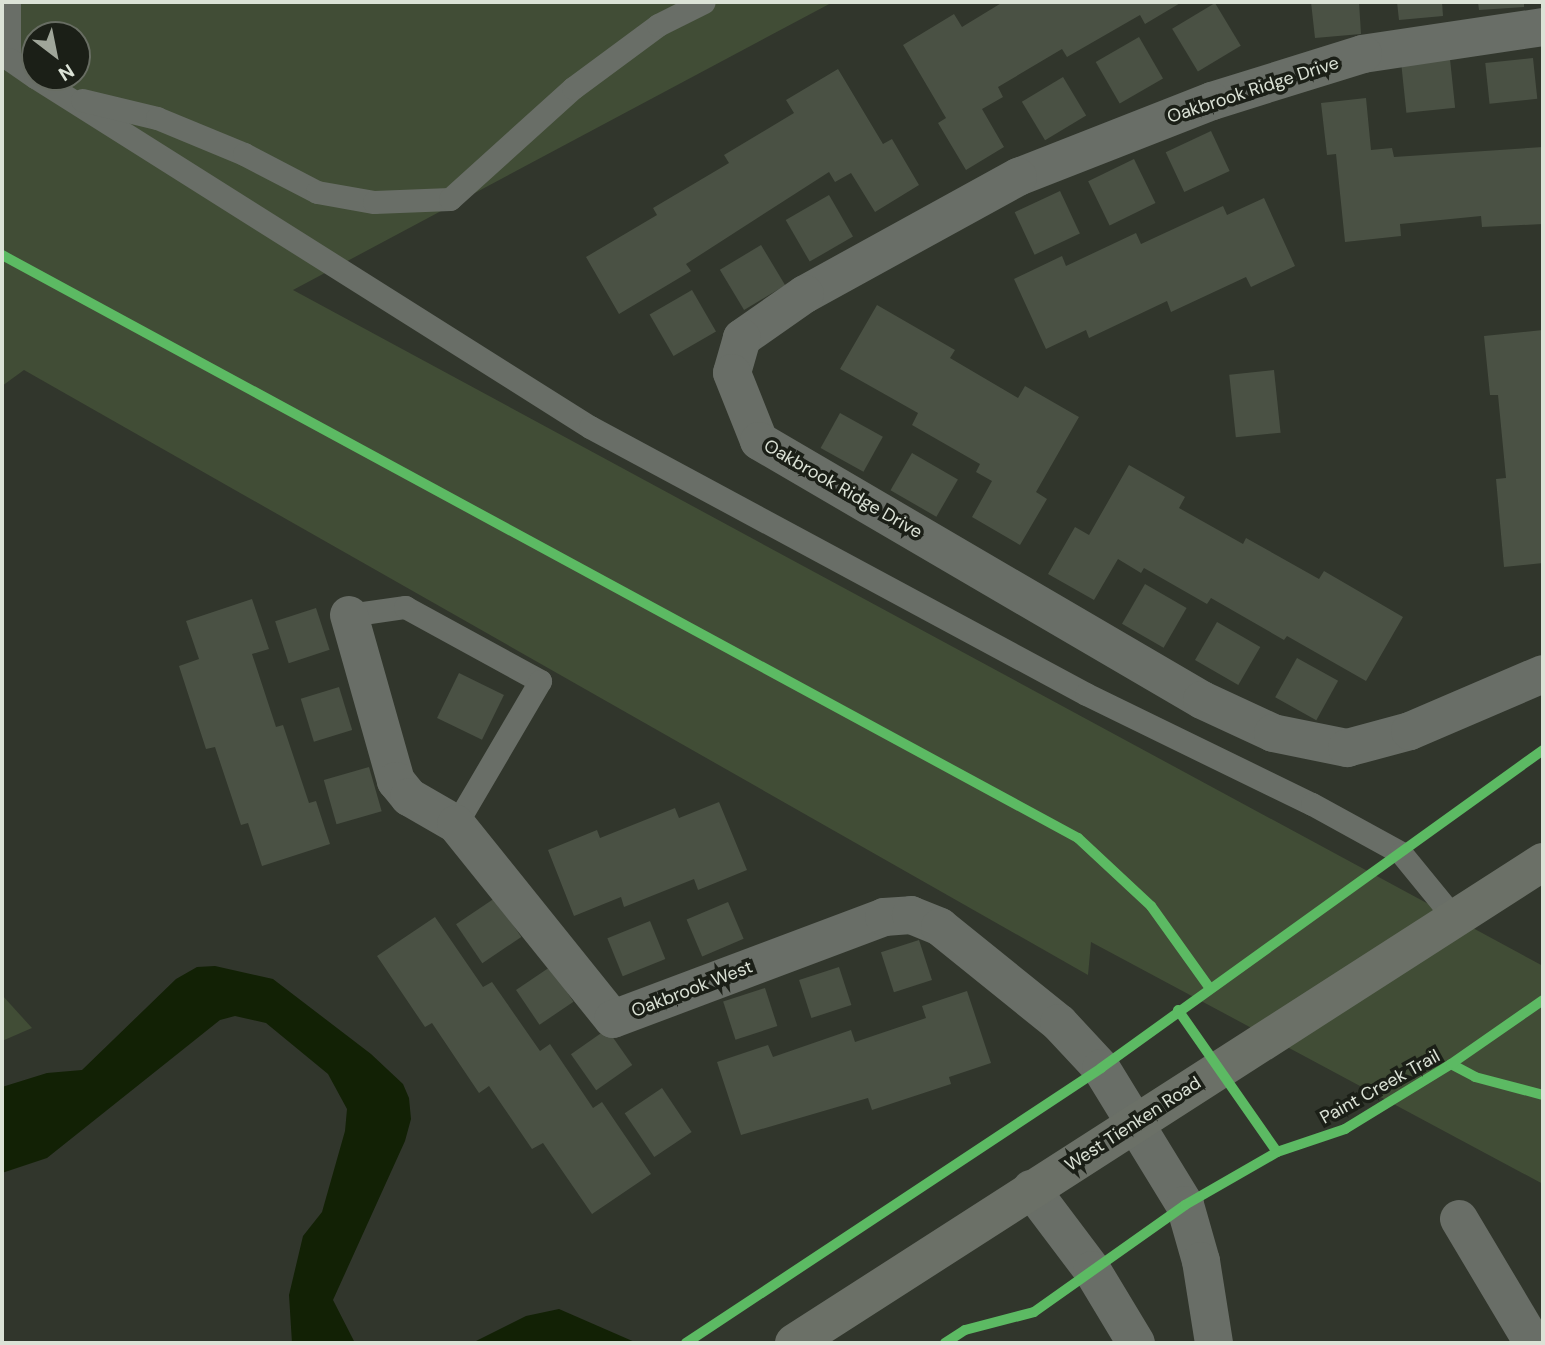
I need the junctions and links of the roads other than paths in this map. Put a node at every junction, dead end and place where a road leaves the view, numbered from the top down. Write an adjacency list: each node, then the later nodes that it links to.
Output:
1 (9, 2): 4 (lane)
2 (704, 2): 7 (lane)
3 (1543, 27): 9 (street, Oakbrook Ridge Drive)
4 (5, 59): 5 (lane)
5 (21, 69)
6 (56, 91): 7 (lane)
7 (64, 96): 12 (lane)
8 (349, 615): 10 (street, Oakbrook West); 10 (lane)
9 (1543, 674)
10 (456, 824): 13 (street, Oakbrook West)
11 (1543, 862): 12 (main road, West Tienken Road)
12 (1454, 918): 13 (main road, West Tienken Road)
13 (1135, 1122): 14 (main road, West Tienken Road); 18 (street)
14 (1031, 1189): 16 (main road, West Tienken Road); 17 (street)
15 (1459, 1219): 19 (street)
16 (794, 1343)
17 (1136, 1343)
18 (1214, 1343)
19 (1533, 1343)

